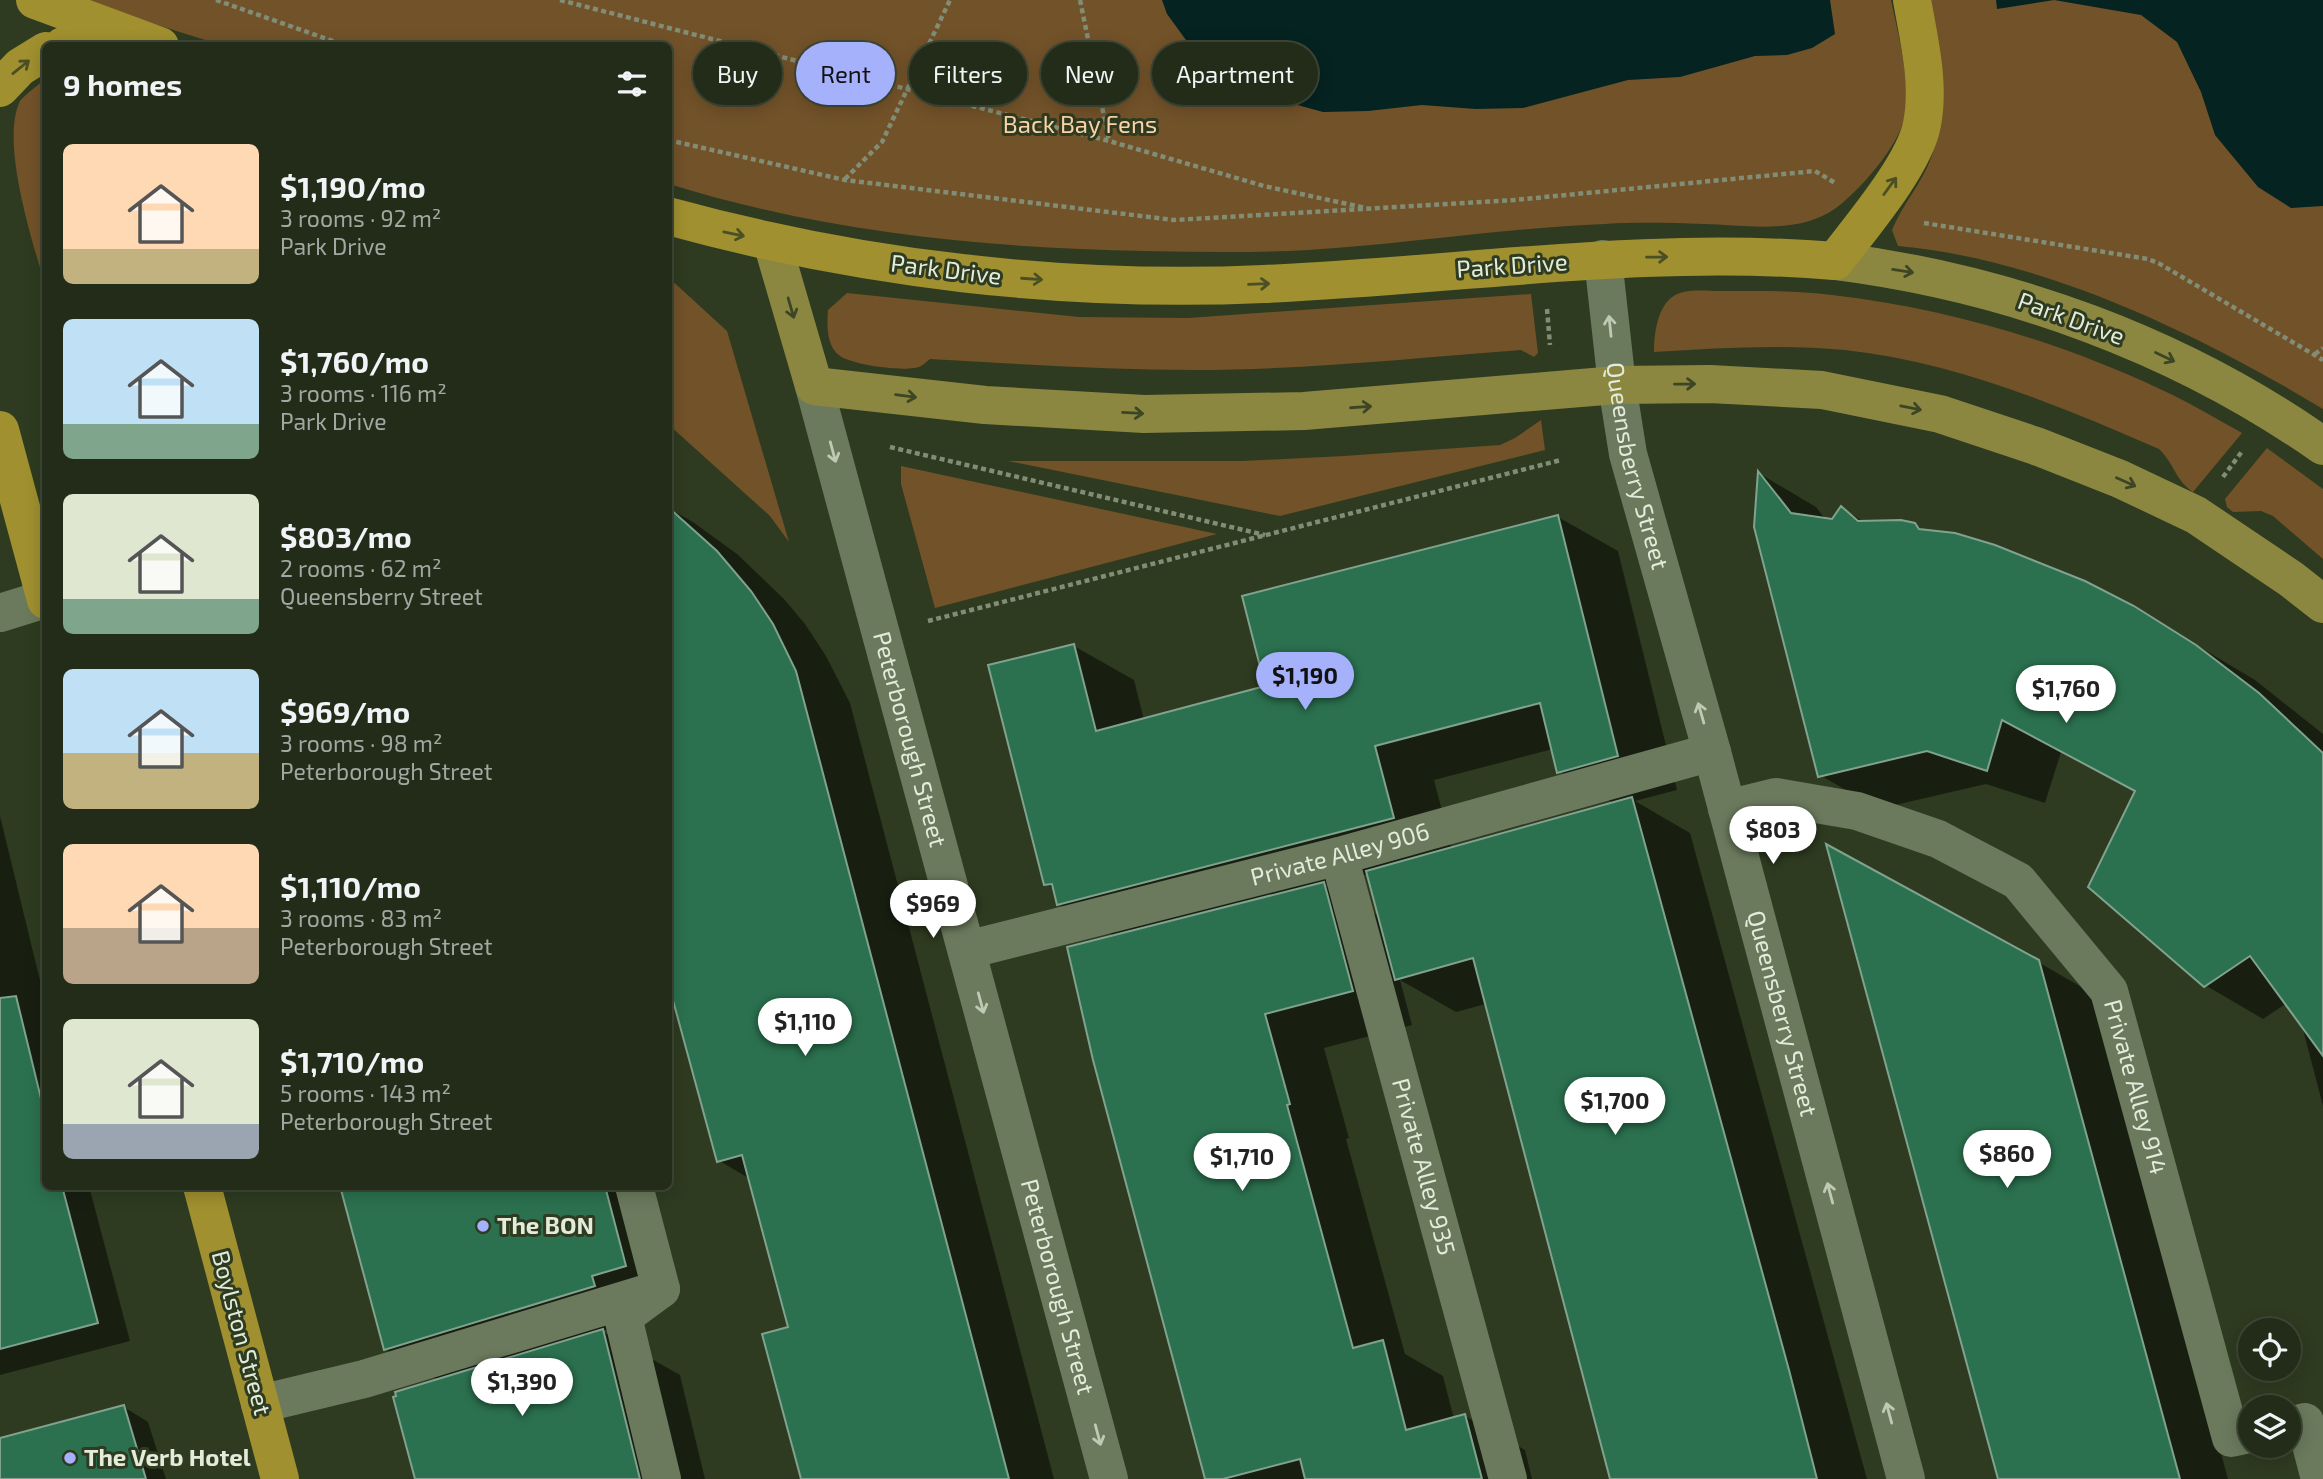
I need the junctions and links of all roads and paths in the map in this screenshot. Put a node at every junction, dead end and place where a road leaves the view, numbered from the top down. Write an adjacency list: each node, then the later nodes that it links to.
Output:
1 (35, 0): 9 (highway)
2 (216, 0): 10 (path)
3 (560, 0): 13 (path)
4 (950, 0): 13 (path)
5 (1080, 0): 15 (path)
6 (1912, 0): 23 (highway, one-way to 6)
7 (86, 42): 8 (highway)
8 (126, 42)
9 (150, 42)
10 (336, 42)
11 (42, 53): 12 (highway, one-way to 11)
12 (0, 88)
13 (905, 90): 15 (path); 17 (path)
14 (672, 141): 17 (path)
15 (1109, 141): 18 (path)
16 (1815, 171): 18 (path)
17 (845, 180): 18 (path)
18 (1374, 209)
19 (672, 217): 21 (highway, Park Drive, one-way to 21)
20 (1913, 221): 27 (path)
21 (772, 242): 22 (highway, Park Drive, one-way to 22); 30 (main road, Peterborough Street, one-way to 30)
22 (1603, 259): 23 (highway, Park Drive, one-way to 23); 29 (street, Queensberry Street, one-way to 22)
23 (1835, 261): 32 (main road, Park Drive, one-way to 32)
24 (1547, 306): 26 (path)
25 (2323, 348): 27 (path)
26 (1551, 352)
27 (2315, 354): 28 (path)
28 (2323, 360)
29 (1617, 385): 30 (main road, one-way to 29); 40 (main road, one-way to 40); 43 (street, Queensberry Street, one-way to 29)
30 (814, 386): 46 (street, Peterborough Street, one-way to 46)
31 (0, 430): 38 (highway)
32 (2323, 446)
33 (890, 447): 37 (path)
34 (2246, 447): 36 (path)
35 (1561, 460): 37 (path)
36 (2216, 487)
37 (1266, 535): 42 (path)
38 (42, 588)
39 (42, 600): 41 (street)
40 (2323, 604)
41 (0, 613)
42 (928, 621)
43 (1712, 752): 44 (street, Queensberry Street); 45 (street, Private Alley 906)
44 (1727, 808): 52 (street, Private Alley 914); 57 (street, Queensberry Street, one-way to 44)
45 (1339, 856): 46 (street, Private Alley 906); 56 (street, Private Alley 935)
46 (967, 950): 55 (street, Peterborough Street, one-way to 55)
47 (203, 1190): 50 (highway, Boylston Street)
48 (635, 1190): 49 (street)
49 (662, 1290): 50 (street); 54 (street)
50 (260, 1405): 53 (highway, Boylston Street)
51 (2301, 1423): 58 (street)
52 (2238, 1437)
53 (279, 1479)
54 (662, 1479)
55 (1109, 1479)
56 (1508, 1479)
57 (1906, 1479)
58 (2320, 1479)

